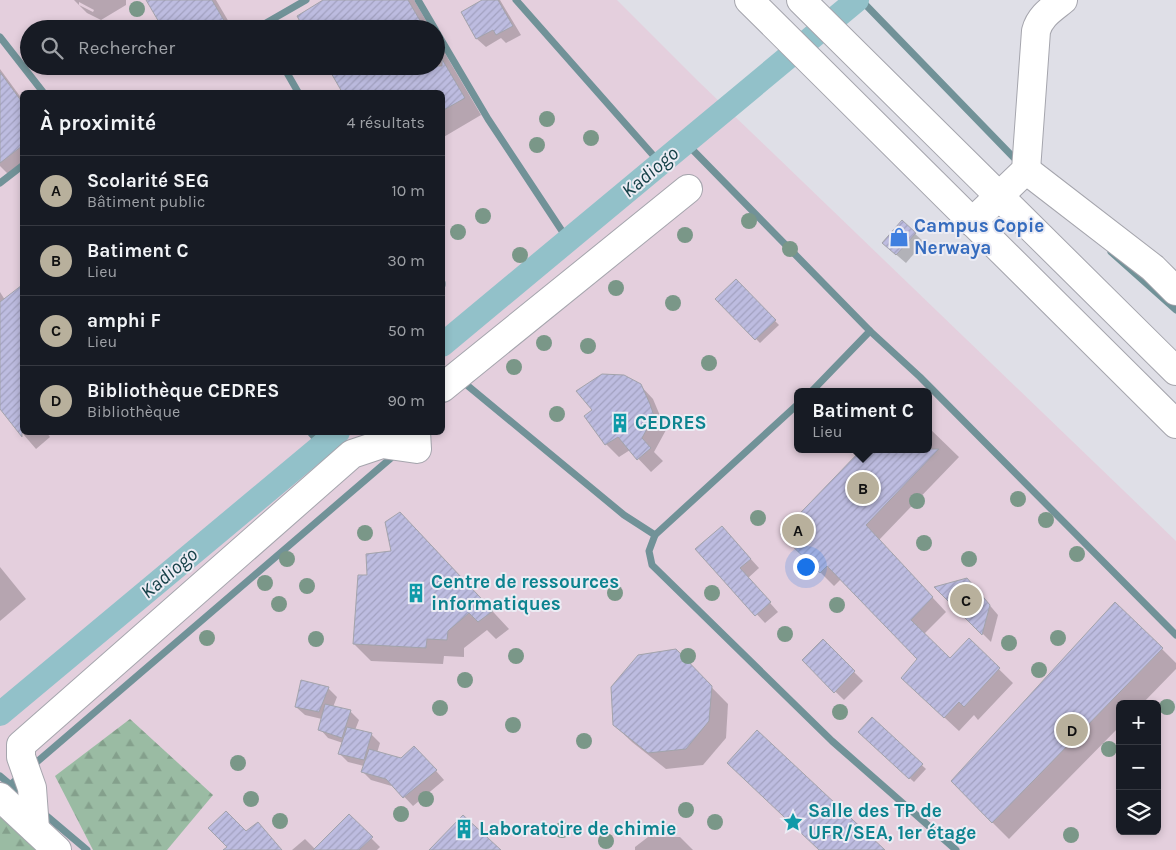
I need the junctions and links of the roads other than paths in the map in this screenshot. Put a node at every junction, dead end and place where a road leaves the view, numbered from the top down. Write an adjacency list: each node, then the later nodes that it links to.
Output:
1 (801, 0): 6 (main road)
2 (1063, 0): 4 (main road)
3 (757, 8): 7 (main road)
4 (1026, 170): 6 (main road); 8 (main road)
5 (688, 189): 10 (main road)
6 (999, 198): 7 (main road); 9 (main road)
7 (972, 222): 11 (main road)
8 (1176, 291)
9 (1176, 371)
10 (445, 386)
11 (1176, 424)
12 (416, 435): 14 (main road)
13 (2, 799): 14 (main road)
14 (35, 829): 15 (main road)
15 (57, 850)

